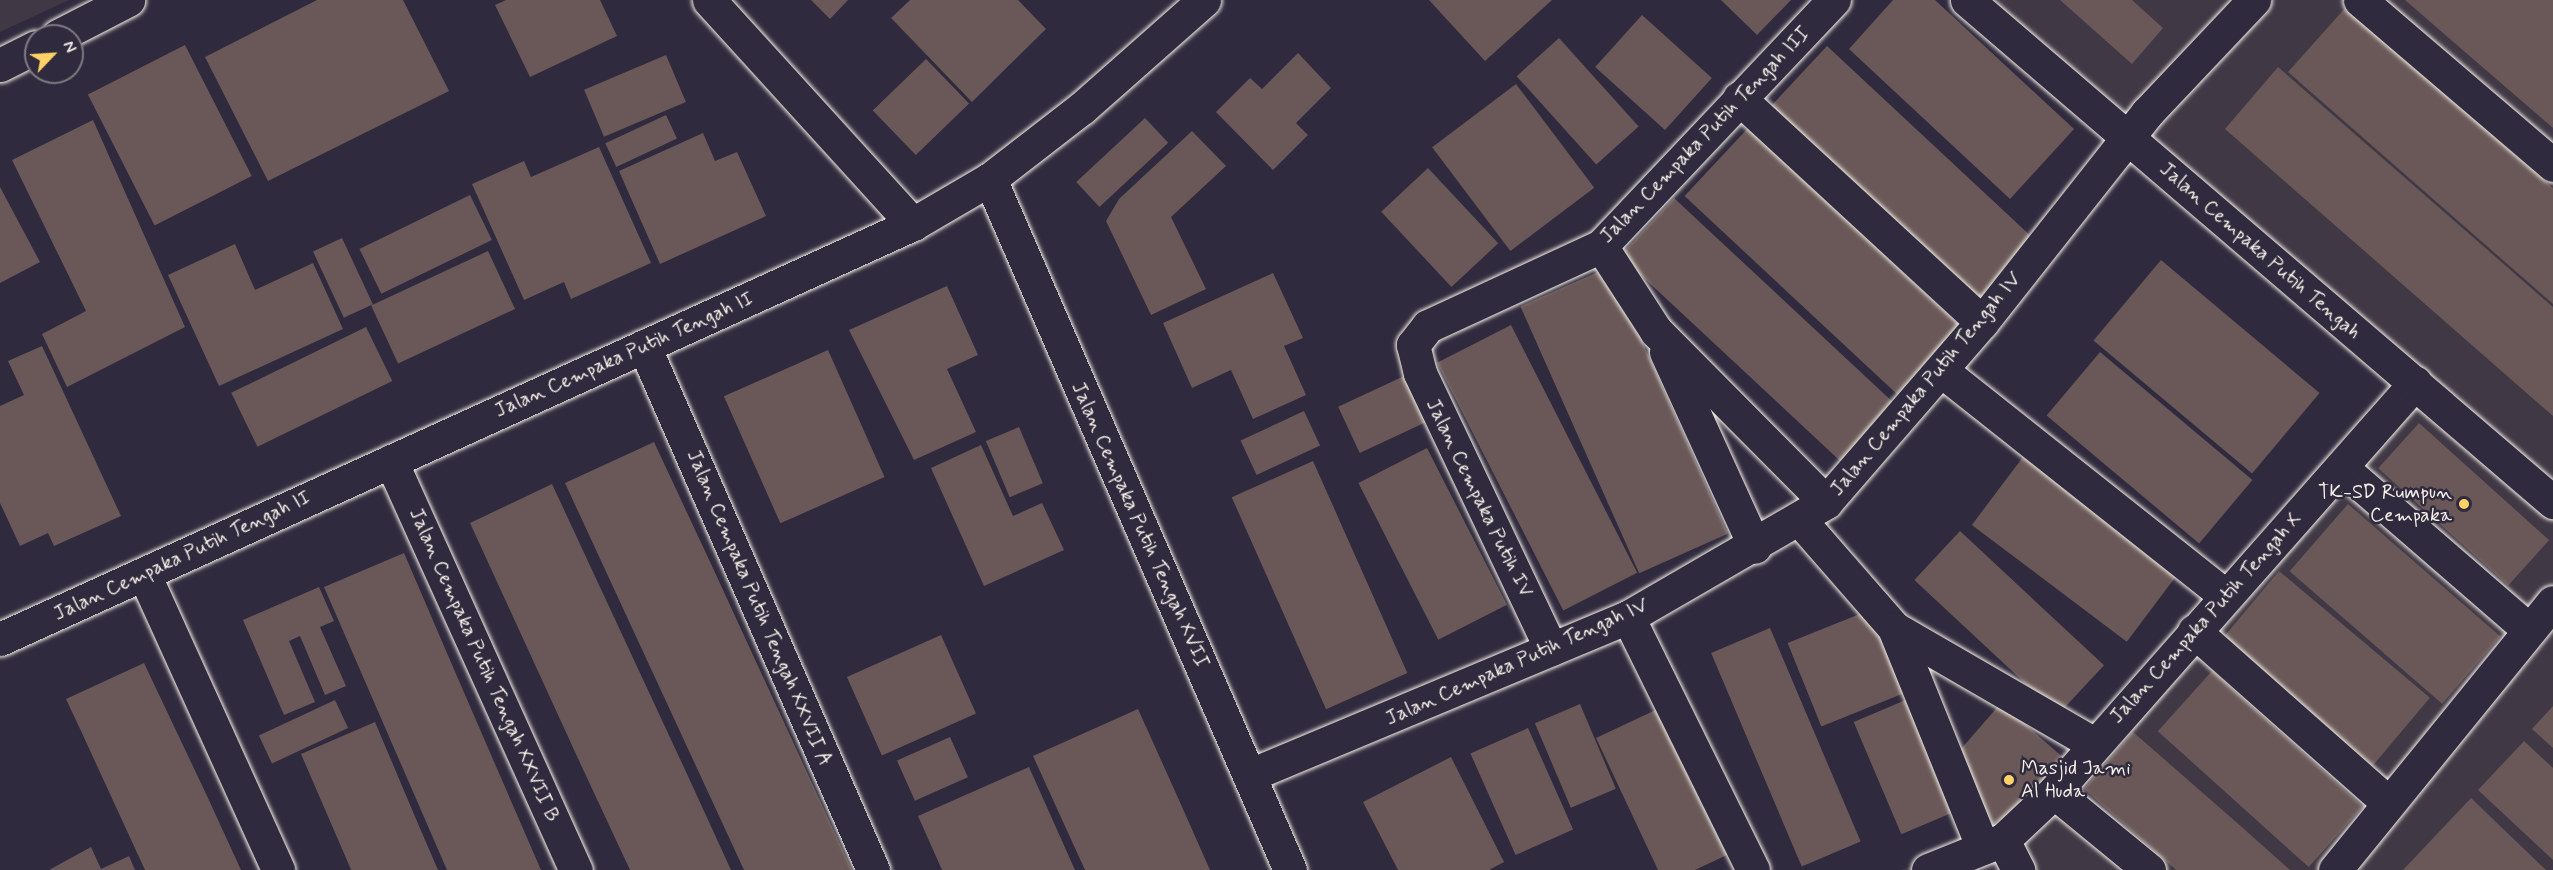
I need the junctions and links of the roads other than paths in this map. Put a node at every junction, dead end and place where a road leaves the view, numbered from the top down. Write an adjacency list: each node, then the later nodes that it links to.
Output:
1 (128, 0): 8 (street)
2 (709, 0): 15 (street)
3 (1204, 0): 14 (street, Jalan Cempaka Putih Tengah II)
4 (1834, 0): 11 (street, Jalan Cempaka Putih Tengah III)
5 (1967, 0): 12 (street, Jalan Cempaka Putih Tengah)
6 (2254, 0): 12 (street, Jalan Cempaka Putih Tengah IV)
7 (2360, 0): 13 (street)
8 (81, 24)
9 (24, 53): 10 (street)
10 (0, 65)
11 (1739, 98): 16 (street, Jalan Cempaka Putih Tengah III); 17 (street)
12 (2127, 137): 17 (street, Jalan Cempaka Putih Tengah IV); 22 (street, Jalan Cempaka Putih Tengah)
13 (2553, 165)
14 (990, 179): 15 (street, Jalan Cempaka Putih Tengah II); 38 (street, Jalan Cempaka Putih Tengah XVII)
15 (913, 224): 20 (street, Jalan Cempaka Putih Tengah II)
16 (1600, 246): 18 (street); 19 (street, Jalan Cempaka Putih Tengah III)
17 (1982, 322): 21 (street, Jalan Cempaka Putih Tengah IV)
18 (1656, 331): 26 (street); 27 (street)
19 (1413, 345): 36 (street, Jalan Cempaka Putih IV)
20 (644, 346): 23 (street, Jalan Cempaka Putih Tengah II); 44 (street, Jalan Cempaka Putih Tengah XXVII A)
21 (1942, 371): 26 (street, Jalan Cempaka Putih Tengah IV); 29 (street)
22 (2415, 383): 24 (street, Jalan Cempaka Putih Tengah X); 25 (street, Jalan Cempaka Putih Tengah)
23 (390, 461): 28 (street, Jalan Cempaka Putih Tengah II); 43 (street, Jalan Cempaka Putih Tengah XXVII B)
24 (2342, 468): 29 (street, Jalan Cempaka Putih Tengah X); 33 (street)
25 (2553, 502)
26 (1813, 511): 27 (street, Jalan Cempaka Putih Tengah IV); 32 (street)
27 (1755, 547): 31 (street, Jalan Cempaka Putih Tengah IV)
28 (144, 574): 35 (street, Jalan Cempaka Putih Tengah II); 42 (street)
29 (2226, 596): 34 (street, Jalan Cempaka Putih Tengah X)
30 (2553, 602): 33 (street)
31 (1628, 617): 36 (street, Jalan Cempaka Putih Tengah IV); 46 (street)
32 (1894, 628): 37 (street); 41 (street)
33 (2529, 630): 40 (street)
34 (2194, 631): 37 (street, Jalan Cempaka Putih Tengah X); 40 (street)
35 (0, 639)
36 (1551, 649): 38 (street, Jalan Cempaka Putih Tengah IV)
37 (2092, 743): 39 (street, Jalan Cempaka Putih Tengah X)
38 (1250, 776): 45 (street, Jalan Cempaka Putih Tengah XVII)
39 (2054, 792): 41 (street, Jalan Cempaka Putih Tengah X); 49 (street)
40 (2387, 802): 50 (street)
41 (1993, 844): 47 (street, Jalan Cempaka Putih Tengah X); 48 (street)
42 (278, 870)
43 (576, 870)
44 (873, 870)
45 (1290, 870)
46 (1753, 870)
47 (1928, 870)
48 (2018, 870)
49 (2149, 870)
50 (2335, 870)

